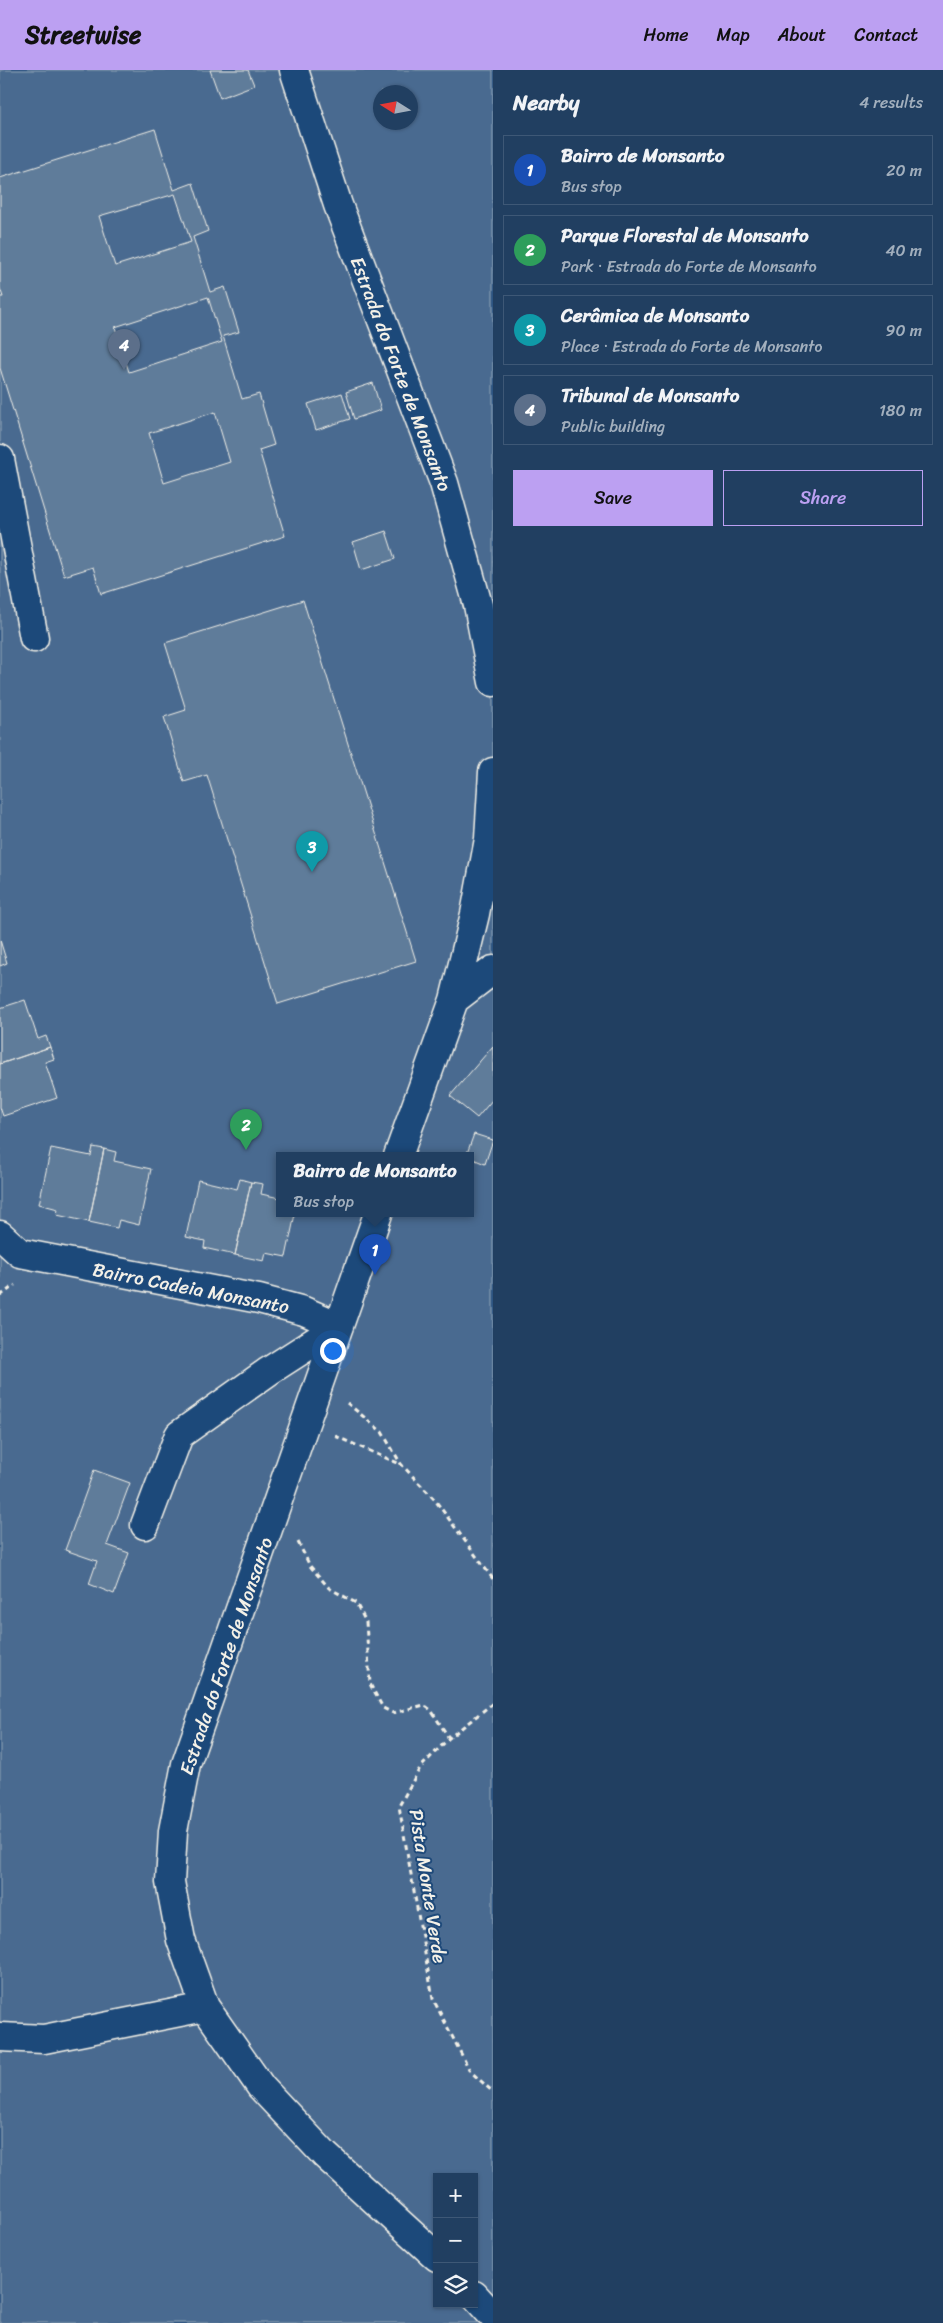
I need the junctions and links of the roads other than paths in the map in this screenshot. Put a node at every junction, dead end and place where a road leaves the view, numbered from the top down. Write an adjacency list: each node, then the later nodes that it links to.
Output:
1 (294, 70): 4 (street, Estrada do Forte de Monsanto)
2 (0, 459): 3 (street)
3 (34, 638)
4 (493, 682)
5 (493, 772): 7 (street)
6 (493, 970): 7 (street)
7 (454, 1000): 8 (street)
8 (399, 1152)
9 (377, 1217): 11 (street, Estrada do Forte de Monsanto)
10 (0, 1234): 11 (street, Bairro Cadeia Monsanto)
11 (339, 1326): 12 (street); 13 (street, Estrada do Forte de Monsanto)
12 (145, 1525)
13 (205, 2007): 14 (street); 15 (street, Estrada do Forte de Monsanto)
14 (0, 2038)
15 (433, 2253)
16 (478, 2299): 17 (street)
17 (493, 2316)

